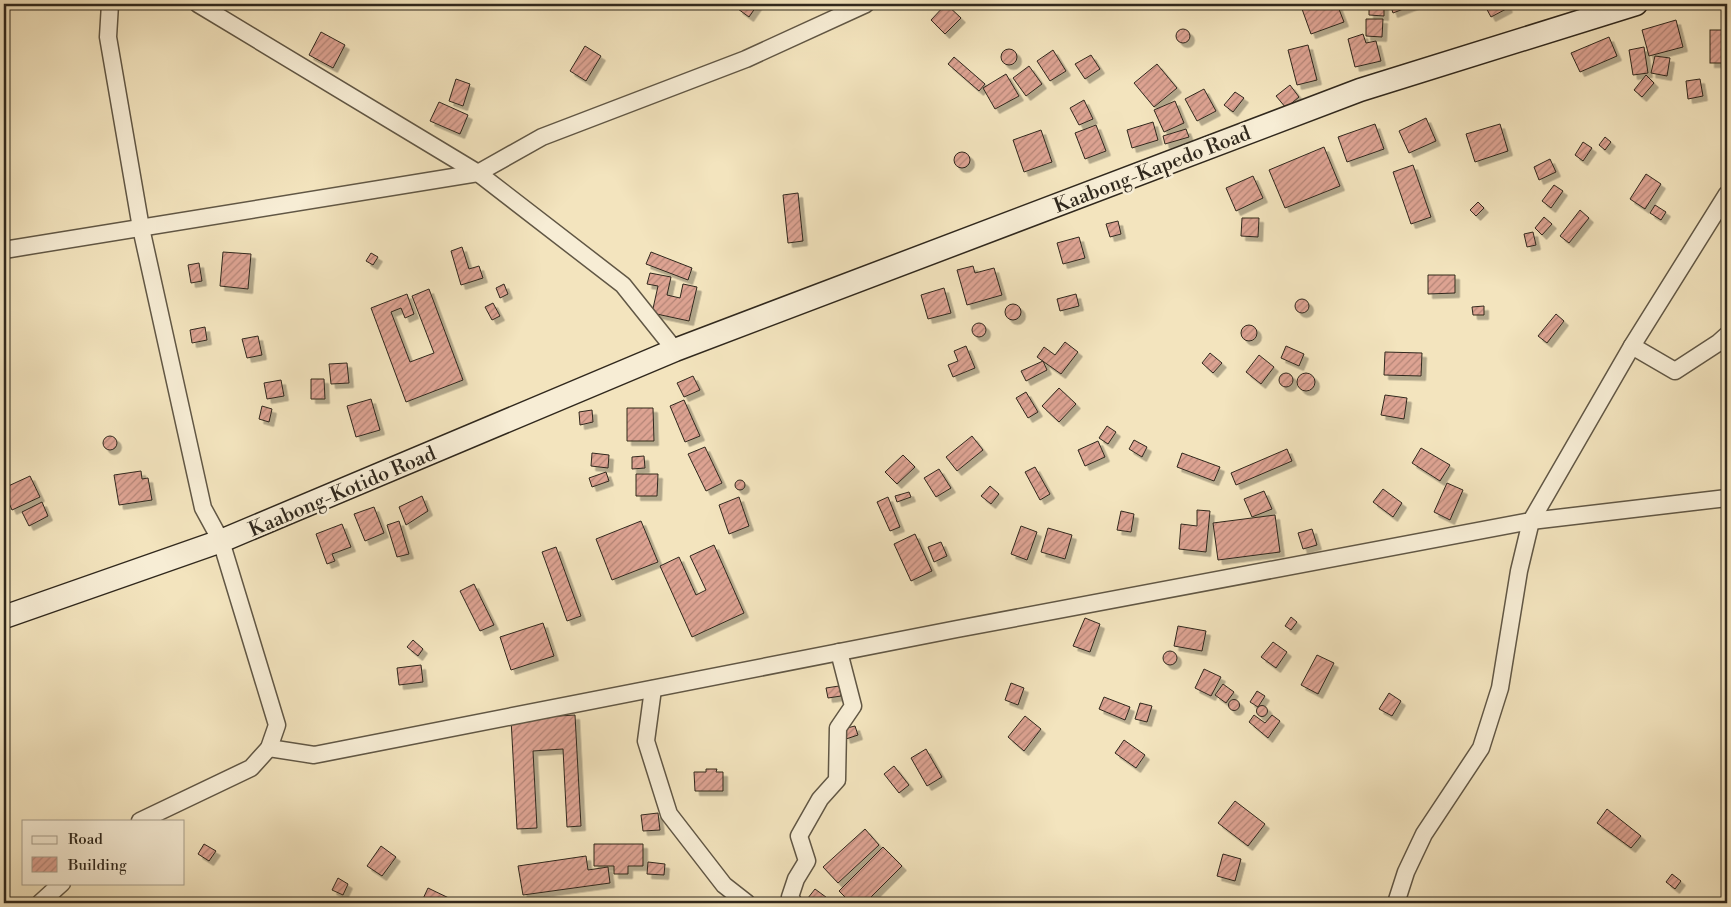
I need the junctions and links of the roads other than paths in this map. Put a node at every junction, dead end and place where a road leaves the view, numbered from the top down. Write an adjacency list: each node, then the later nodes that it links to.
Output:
1 (110, 4): 7 (street)
2 (198, 4): 5 (street)
3 (866, 4): 5 (street)
4 (1636, 4): 11 (main road, Kaabong-Kapedo Road)
5 (478, 173): 7 (street); 11 (street)
6 (1727, 194): 10 (street)
7 (141, 228): 8 (street); 14 (street)
8 (4, 250)
9 (1727, 335): 10 (street)
10 (1632, 346): 13 (street)
11 (674, 350): 14 (main road, Kaabong-Kotido Road)
12 (1727, 498): 13 (street)
13 (1531, 521): 16 (street); 24 (street)
14 (221, 542): 15 (main road, Kaabong-Kotido Road); 18 (street)
15 (4, 617)
16 (839, 652): 17 (street); 23 (street)
17 (653, 689): 18 (street); 22 (street)
18 (269, 748): 19 (street)
19 (142, 820)
20 (61, 884): 21 (street)
21 (40, 903)
22 (747, 903)
23 (794, 903)
24 (1396, 903)

